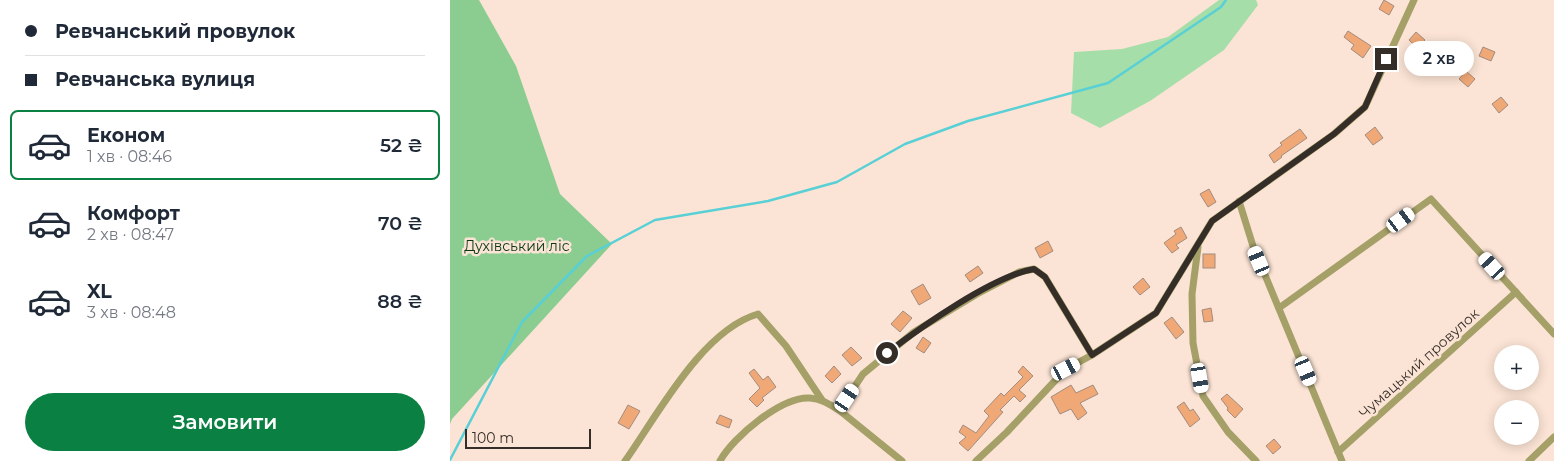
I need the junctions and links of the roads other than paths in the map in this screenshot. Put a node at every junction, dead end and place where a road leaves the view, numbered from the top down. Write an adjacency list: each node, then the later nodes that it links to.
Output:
1 (1414, 0): 2 (street)
2 (1239, 202): 3 (street); 5 (street)
3 (1198, 244): 7 (street); 16 (street)
4 (1516, 292): 5 (street); 6 (street); 11 (street, Чумацький провулок)
5 (1279, 308): 11 (street)
6 (1554, 334)
7 (1092, 355): 9 (street); 15 (street)
8 (822, 400): 9 (street); 12 (street); 13 (street)
9 (839, 410): 14 (street)
10 (1554, 437): 18 (street)
11 (1338, 452): 17 (street)
12 (625, 461)
13 (720, 461)
14 (902, 461)
15 (976, 461)
16 (1256, 461)
17 (1342, 461)
18 (1529, 461)

